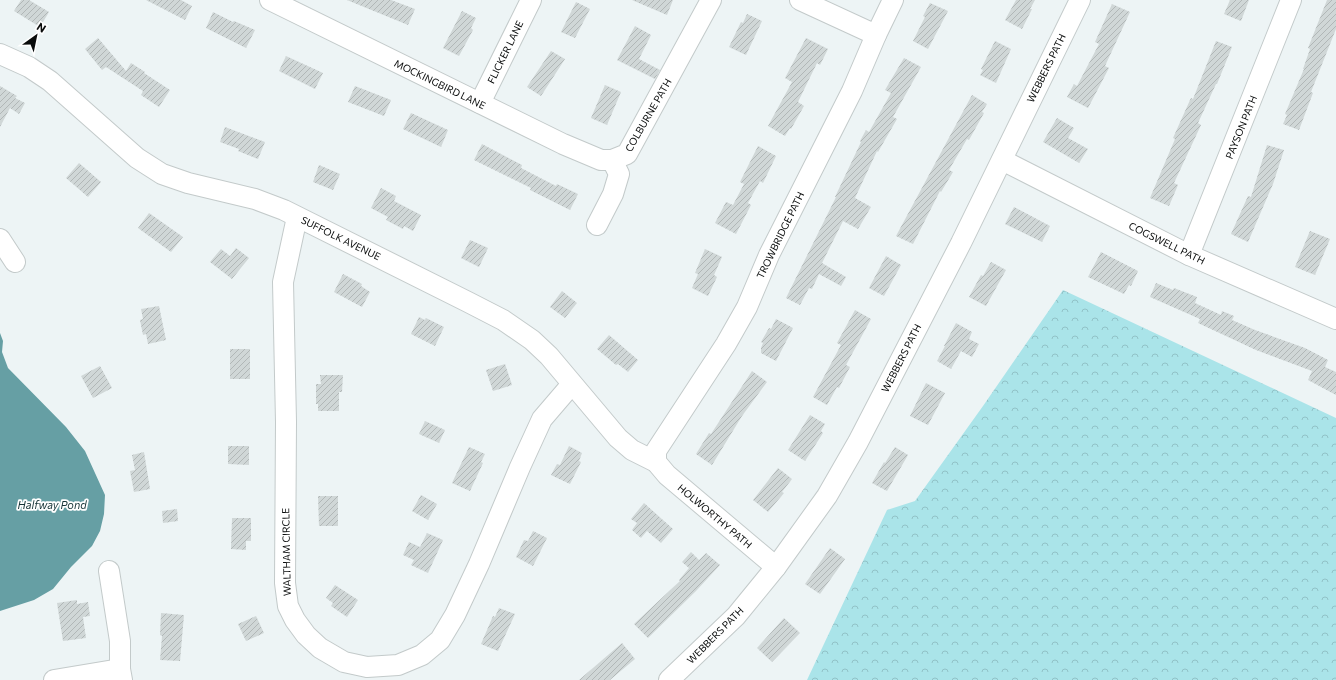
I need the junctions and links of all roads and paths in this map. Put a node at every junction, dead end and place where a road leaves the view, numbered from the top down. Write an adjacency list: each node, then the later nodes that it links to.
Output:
1 (270, 0): 10 (street, MOCKINGBIRD LANE)
2 (530, 0): 10 (street, FLICKER LANE)
3 (711, 0): 11 (street, COLBURNE PATH)
4 (800, 0): 8 (street)
5 (893, 0): 8 (street, TROWBRIDGE PATH)
6 (1080, 0): 12 (street, WEBBERS PATH)
7 (1291, 0): 16 (street, PAYSON PATH)
8 (876, 35): 20 (street, TROWBRIDGE PATH)
9 (0, 54): 13 (street, SUFFOLK AVENUE)
10 (480, 103): 11 (street, MOCKINGBIRD LANE)
11 (612, 160): 14 (street)
12 (1002, 160): 16 (street, COGSWELL PATH); 21 (street, WEBBERS PATH)
13 (297, 217): 19 (street, SUFFOLK AVENUE); 19 (street, WALTHAM CIRCLE)
14 (597, 225)
15 (0, 239): 17 (street)
16 (1189, 255): 18 (street, COGSWELL PATH)
17 (15, 262)
18 (1335, 317)
19 (572, 384): 20 (street, SUFFOLK AVENUE)
20 (656, 462): 21 (street, HOLWORTHY PATH)
21 (776, 567): 25 (street, WEBBERS PATH)
22 (109, 571): 23 (street)
23 (121, 674): 24 (street)
24 (54, 680)
25 (669, 680)

